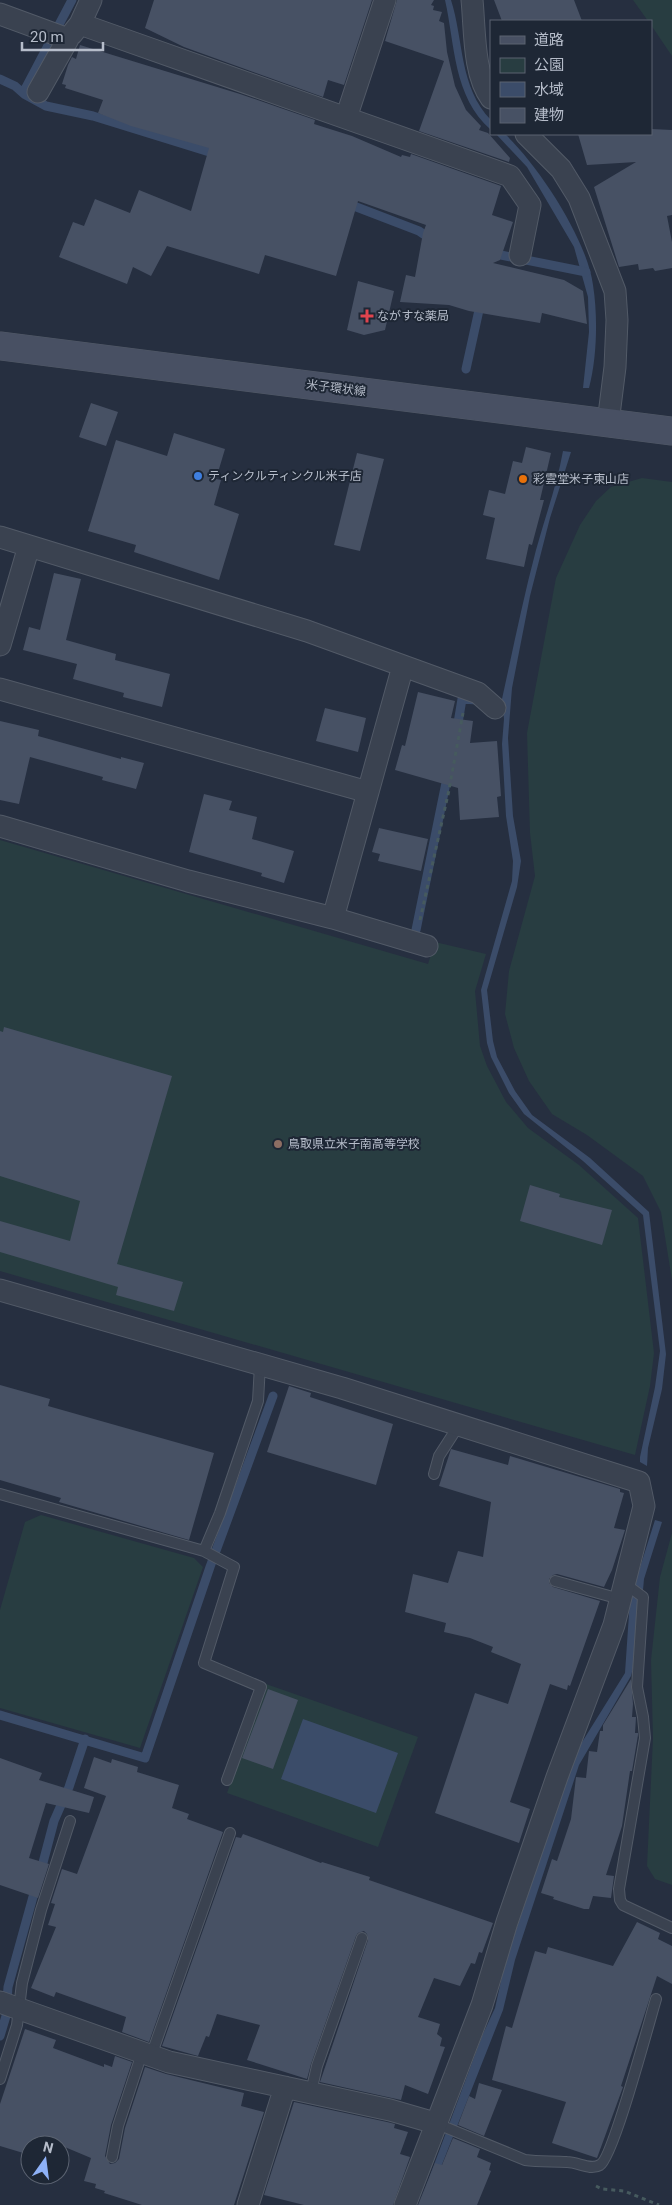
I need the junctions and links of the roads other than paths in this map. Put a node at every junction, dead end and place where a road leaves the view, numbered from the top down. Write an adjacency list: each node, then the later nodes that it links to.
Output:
1 (91, 0): 5 (street)
2 (385, 0): 8 (street)
3 (472, 0): 7 (street)
4 (0, 14): 5 (street)
5 (74, 32): 6 (street); 8 (street)
6 (38, 92)
7 (490, 97)
8 (346, 118): 10 (street)
9 (527, 135): 12 (street)
10 (520, 255)
11 (0, 346): 12 (main road, 米子環状線)
12 (608, 423): 13 (main road, 米子環状線)
13 (672, 431)
14 (0, 537): 15 (street)
15 (29, 546): 16 (street); 17 (street)
16 (0, 645)
17 (403, 666): 19 (street); 20 (street)
18 (0, 689): 20 (street)
19 (495, 708)
20 (368, 792): 22 (street)
21 (0, 826): 22 (street)
22 (333, 918): 23 (street)
23 (421, 944)
24 (0, 1290): 25 (street)
25 (260, 1365): 26 (street); 29 (lane)
26 (459, 1425): 27 (lane); 31 (street)
27 (434, 1474)
28 (0, 1494): 29 (lane)
29 (204, 1551): 32 (lane)
30 (555, 1581): 31 (lane)
31 (622, 1591): 35 (lane); 43 (street)
32 (227, 1780)
33 (70, 1821): 38 (lane)
34 (230, 1833): 39 (lane)
35 (672, 1928)
36 (362, 1938): 42 (lane)
37 (656, 1999): 43 (lane)
38 (9, 2005): 39 (street); 40 (lane)
39 (147, 2054): 41 (street); 44 (lane)
40 (0, 2079)
41 (285, 2087): 42 (street); 45 (street)
42 (311, 2092): 43 (street)
43 (435, 2123): 46 (street)
44 (112, 2157)
45 (248, 2205)
46 (405, 2205)

